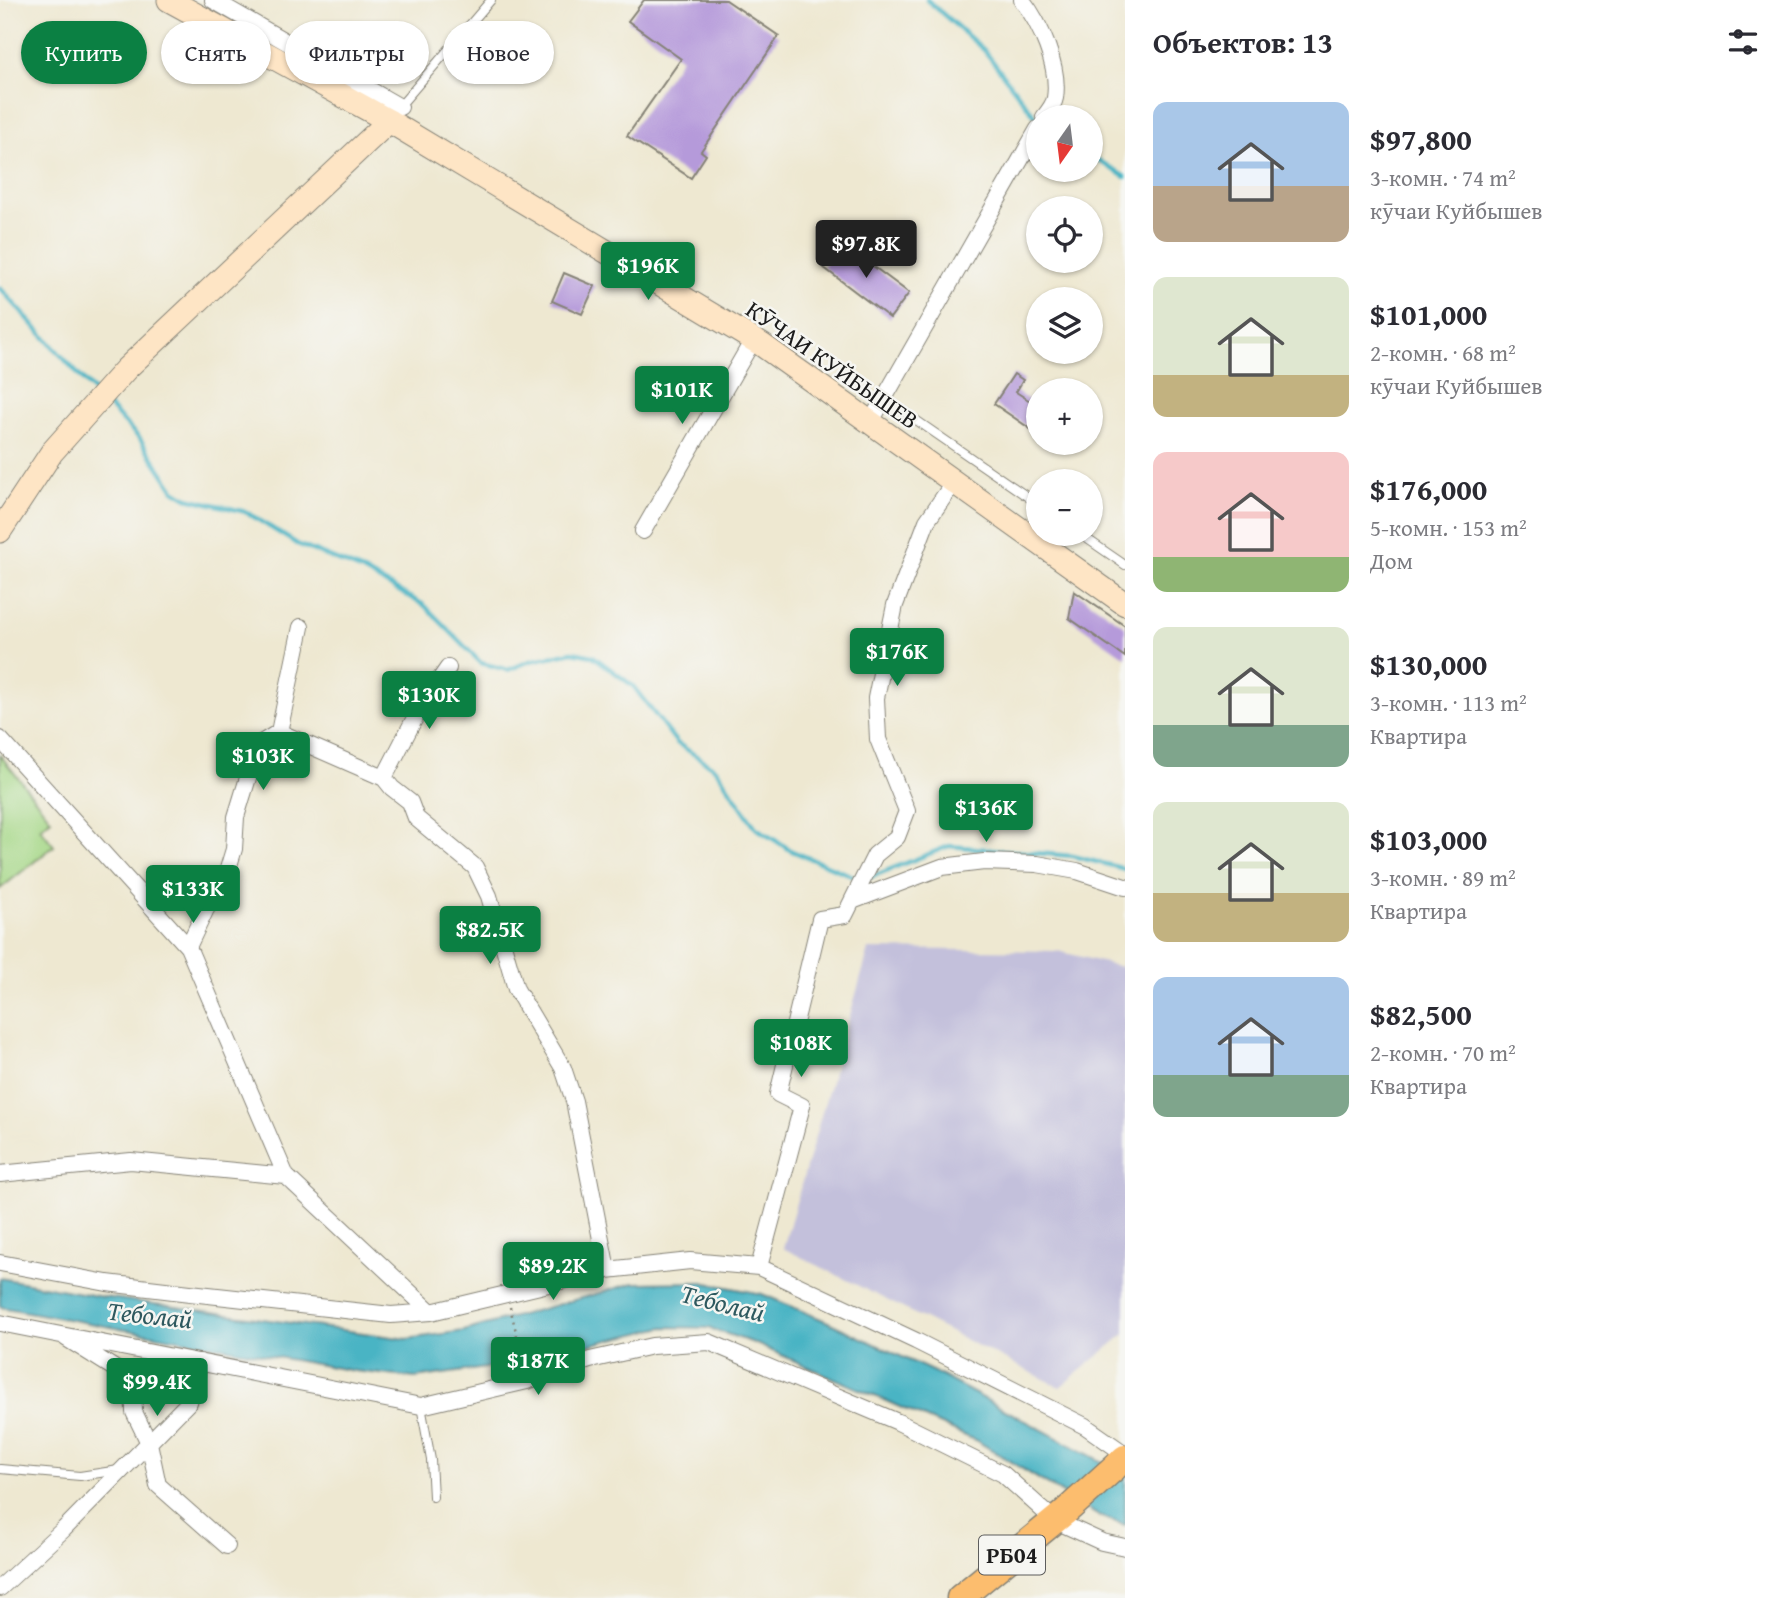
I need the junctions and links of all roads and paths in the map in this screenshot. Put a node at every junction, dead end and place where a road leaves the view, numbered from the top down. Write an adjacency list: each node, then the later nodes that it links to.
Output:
1 (169, 0): 6 (main road, КӮЧАИ КУЙБЫШЕВ)
2 (213, 0): 6 (street)
3 (491, 0): 6 (lane)
4 (1022, 0): 5 (street)
5 (1052, 105)
6 (394, 114): 8 (main road, КӮЧАИ КУЙБЫШЕВ); 13 (main road)
7 (1026, 150): 9 (street)
8 (753, 340): 10 (main road, КӮЧАИ КУЙБЫШЕВ); 14 (street)
9 (884, 398): 10 (street); 12 (lane)
10 (870, 423): 11 (main road, КӮЧАИ КУЙБЫШЕВ)
11 (954, 482): 17 (main road, КӮЧАИ КУЙБЫШЕВ); 24 (street)
12 (1026, 496)
13 (0, 531)
14 (643, 531)
15 (1097, 546): 16 (lane)
16 (1125, 565)
17 (1125, 604)
18 (301, 627): 20 (street)
19 (448, 668): 22 (street)
20 (279, 732): 22 (street); 25 (street)
21 (0, 739): 25 (street)
22 (384, 778): 30 (street)
23 (1125, 887): 24 (street)
24 (855, 894): 29 (street)
25 (188, 947): 27 (street)
26 (0, 1174): 27 (street)
27 (286, 1175): 32 (street)
28 (0, 1263): 32 (street)
29 (759, 1267): 30 (street); 39 (street)
30 (607, 1270): 32 (street)
31 (509, 1305): 36 (path)
32 (431, 1312)
33 (0, 1322): 34 (street)
34 (58, 1333): 35 (street); 38 (street)
35 (200, 1362): 37 (street); 38 (street)
36 (525, 1370)
37 (421, 1406): 42 (lane); 43 (street)
38 (149, 1443): 41 (street); 44 (street)
39 (1125, 1456): 43 (main road, РБ04)
40 (0, 1469): 41 (lane)
41 (123, 1469): 46 (street)
42 (433, 1497)
43 (1059, 1517): 45 (street); 47 (main road, РБ04)
44 (227, 1546)
45 (1125, 1547)
46 (0, 1588)
47 (960, 1598)

